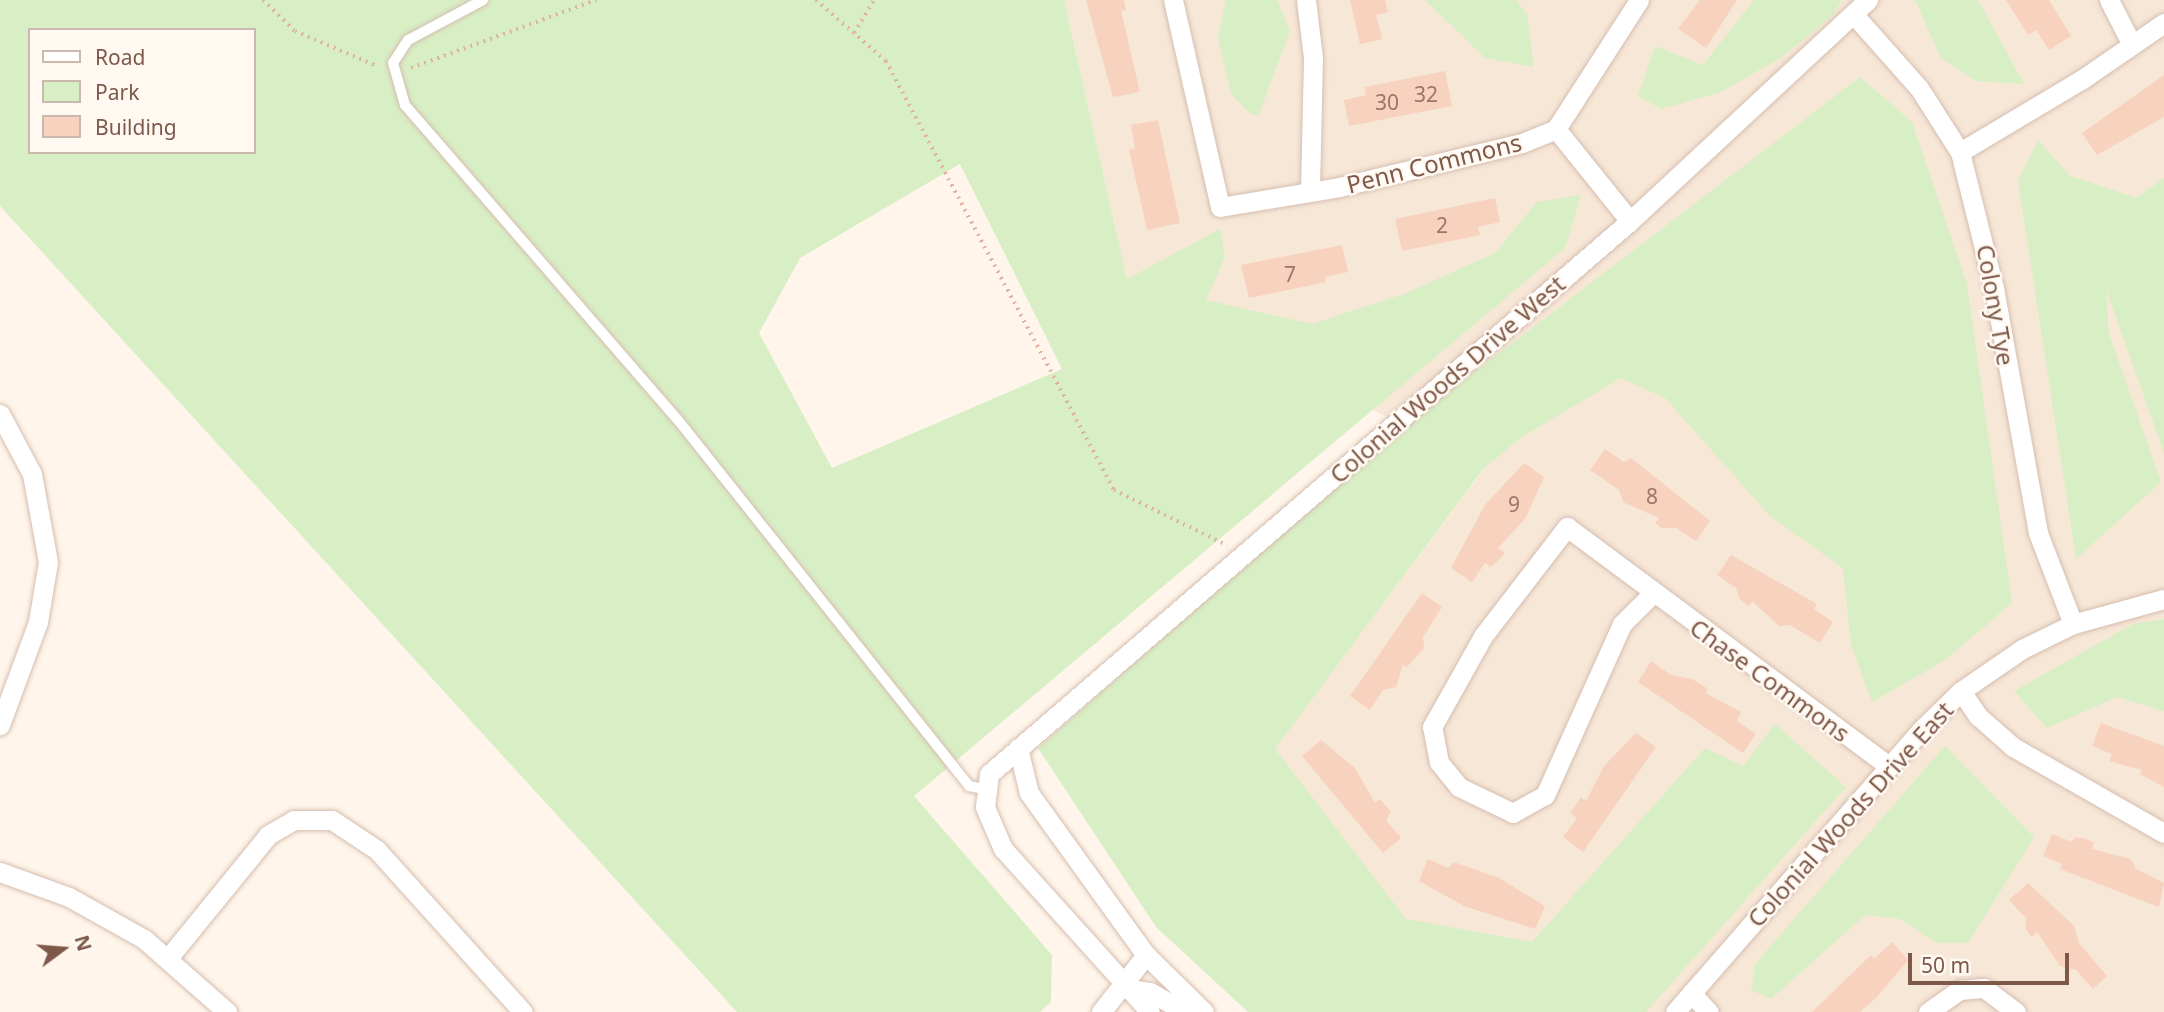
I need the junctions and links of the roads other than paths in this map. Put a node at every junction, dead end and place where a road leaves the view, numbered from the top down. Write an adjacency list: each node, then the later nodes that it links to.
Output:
1 (483, 0): 22 (lane)
2 (1173, 0): 12 (street, Penn Commons)
3 (1306, 0): 12 (street, Penn Commons)
4 (1639, 0): 10 (street)
5 (1868, 0): 7 (street, Colonial Woods Drive West)
6 (2109, 0): 9 (street)
7 (1856, 16): 11 (street, Colony Tye); 13 (street, Colonial Woods Drive West)
8 (2164, 23): 9 (street)
9 (2131, 43): 11 (street)
10 (1556, 129): 12 (street, Penn Commons); 13 (street)
11 (1960, 152): 17 (street, Colony Tye)
12 (1310, 189)
13 (1630, 222): 20 (street, Colonial Woods Drive West)
14 (0, 414): 19 (street)
15 (1651, 595): 15 (street, Chase Commons); 21 (street, Chase Commons)
16 (2164, 599): 17 (street, Colonial Woods Drive East)
17 (2073, 624): 18 (street, Colonial Woods Drive East)
18 (1961, 691): 21 (street, Colonial Woods Drive East); 23 (street)
19 (0, 725)
20 (1018, 748): 22 (street, Colonial Woods Drive West); 25 (street)
21 (1889, 766): 28 (street, Colonial Woods Drive East)
22 (984, 789): 27 (street)
23 (2164, 833)
24 (0, 872): 26 (street)
25 (1146, 955): 27 (street); 34 (street)
26 (169, 957): 29 (street); 30 (street)
27 (1124, 988): 31 (street); 32 (street); 33 (street)
28 (1691, 993): 35 (street, Colonial Woods Drive East); 36 (street)
29 (227, 1012)
30 (523, 1012)
31 (1101, 1012)
32 (1150, 1012)
33 (1186, 1012)
34 (1204, 1012)
35 (1675, 1012)
36 (1709, 1012)
37 (1928, 1012): 38 (street)
38 (2016, 1012)

